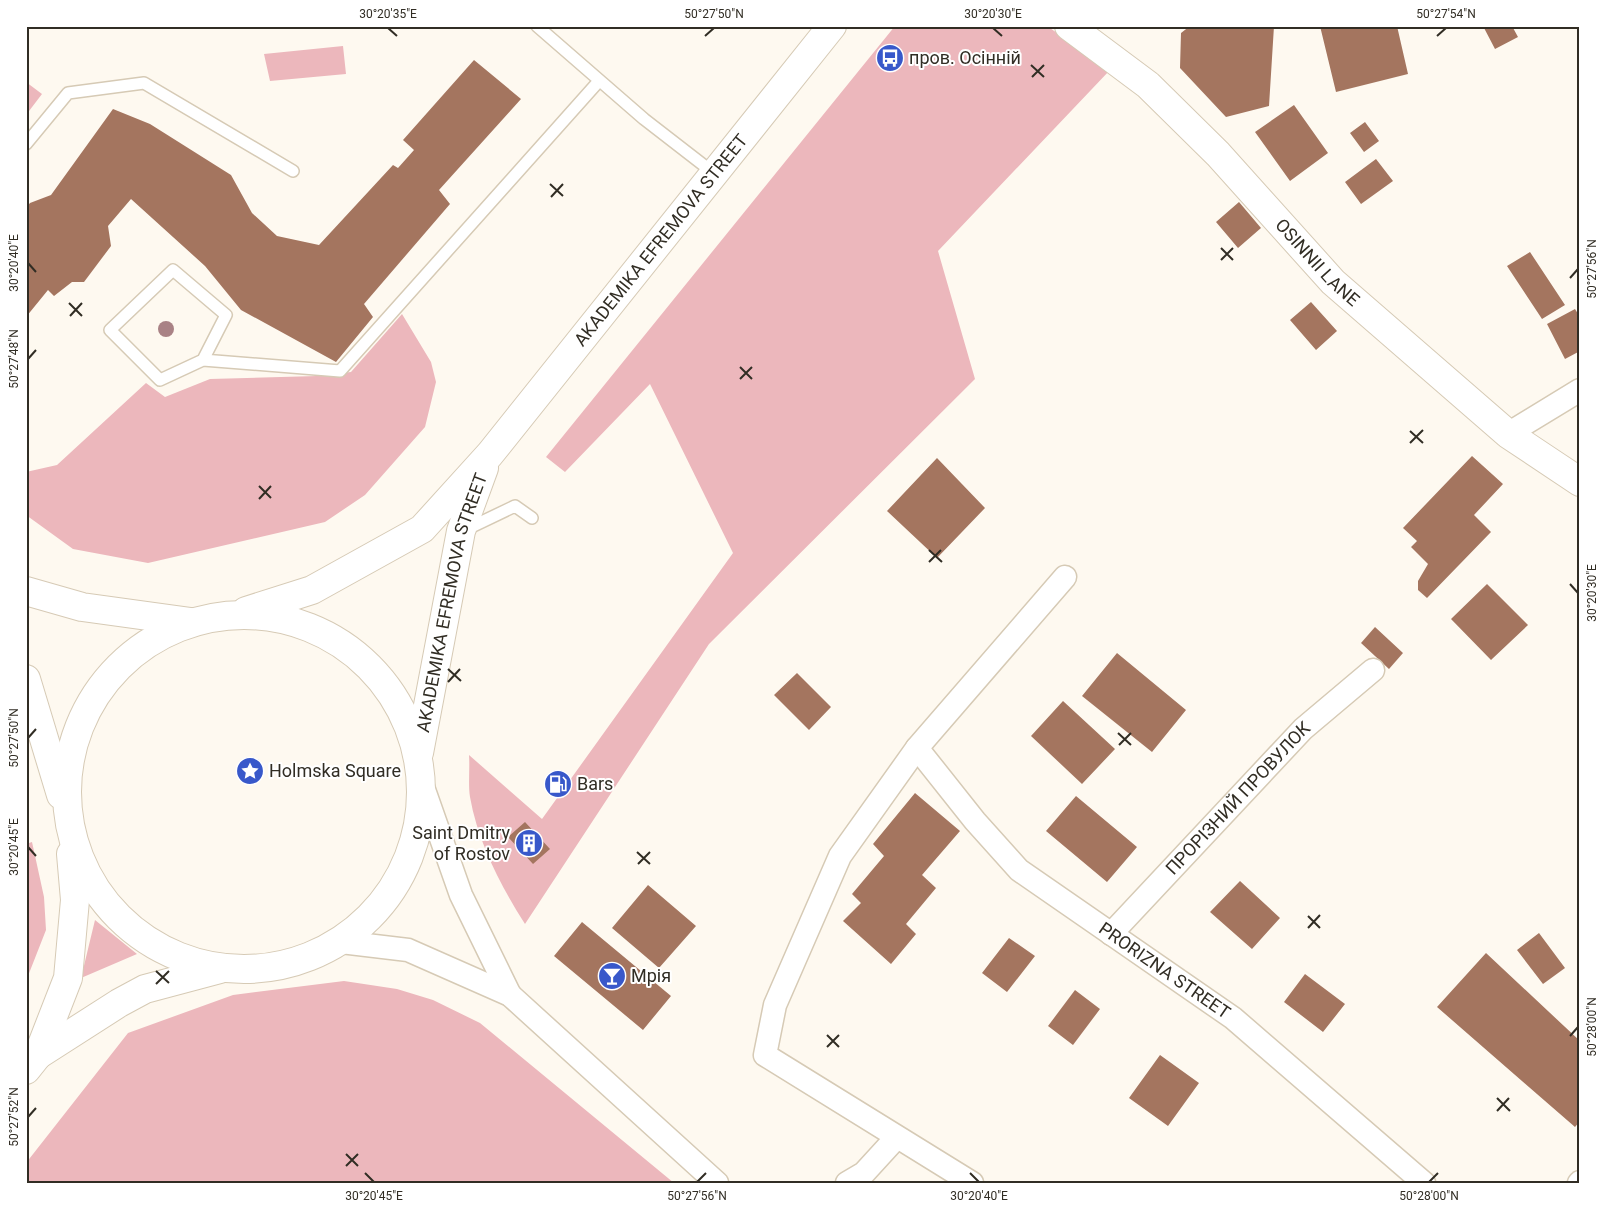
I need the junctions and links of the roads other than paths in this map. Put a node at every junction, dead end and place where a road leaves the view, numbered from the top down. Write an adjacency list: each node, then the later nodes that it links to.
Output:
1 (537, 26): 4 (lane)
2 (832, 26): 7 (main road, AKADEMIKA EFREMOVA STREET)
3 (1070, 27): 10 (main road, OSINNII LANE)
4 (599, 82): 7 (lane); 8 (lane)
5 (26, 144): 6 (lane)
6 (293, 171)
7 (715, 174): 11 (main road, AKADEMIKA EFREMOVA STREET)
8 (203, 360): 8 (lane)
9 (1580, 390): 10 (street)
10 (1508, 434): 12 (main road, OSINNII LANE)
11 (490, 454): 14 (main road, AKADEMIKA EFREMOVA STREET); 17 (main road, AKADEMIKA EFREMOVA STREET)
12 (1580, 482)
13 (532, 518): 14 (lane)
14 (461, 531): 22 (main road, AKADEMIKA EFREMOVA STREET)
15 (1065, 578): 21 (street)
16 (26, 591): 18 (main road)
17 (237, 613): 18 (main road); 22 (main road)
18 (191, 622): 24 (main road)
19 (1373, 670): 25 (street, ПРОРІЗНИЙ ПРОВУЛОК)
20 (26, 679): 24 (main road)
21 (917, 748): 25 (street, PRORIZNA STREET); 30 (street)
22 (419, 753): 23 (main road)
23 (423, 787): 26 (main road); 28 (street)
24 (68, 822): 27 (main road); 29 (main road)
25 (1111, 934): 34 (street, PRORIZNA STREET)
26 (341, 942): 27 (main road); 28 (street)
27 (222, 969): 29 (main road)
28 (510, 995): 31 (street)
29 (32, 1062)
30 (896, 1138): 32 (street); 33 (street)
31 (717, 1183)
32 (847, 1183)
33 (972, 1183)
34 (1424, 1183)

